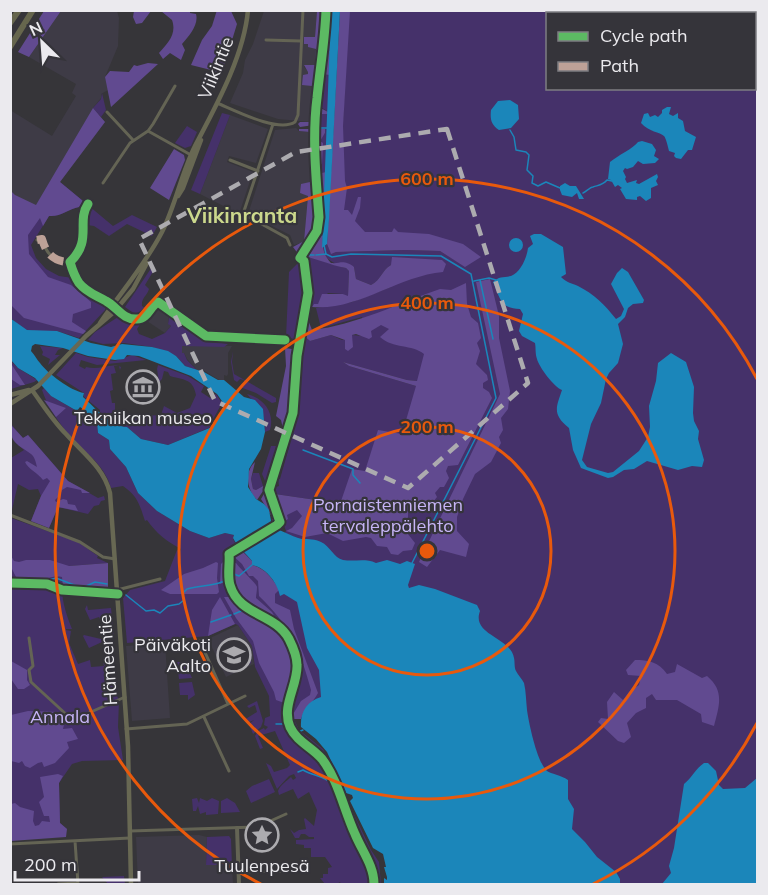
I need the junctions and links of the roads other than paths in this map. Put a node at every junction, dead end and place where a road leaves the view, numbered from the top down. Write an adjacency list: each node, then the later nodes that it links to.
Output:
1 (19, 10): 5 (highway)
2 (33, 10): 8 (highway)
3 (248, 10): 10 (main road, Viikintie)
4 (303, 10): 7 (street)
5 (10, 23)
6 (266, 40): 7 (street)
7 (301, 41): 12 (street)
8 (10, 47)
9 (175, 86): 13 (street)
10 (217, 103): 12 (street); 15 (main road, Viikintie)
11 (107, 112): 14 (street)
12 (273, 124): 17 (street)
13 (148, 131): 14 (street); 15 (street)
14 (134, 140): 18 (street)
15 (193, 156): 23 (main road, Viikintie)
16 (230, 160): 17 (street)
17 (258, 171): 21 (street)
18 (103, 183)
19 (88, 204): 22 (street)
20 (37, 240): 22 (street)
21 (290, 245)
22 (69, 262): 23 (street)
23 (116, 308): 24 (street); 25 (main road, Viikintie)
24 (285, 340)
25 (32, 390): 26 (main road); 27 (main road, Viikintie); 29 (main road, Hämeentie)
26 (10, 396)
27 (10, 404)
28 (10, 515): 29 (street)
29 (115, 559): 31 (main road, Hämeentie)
30 (160, 579): 31 (street)
31 (117, 590): 35 (main road, Hämeentie)
32 (29, 638): 35 (street)
33 (200, 641): 36 (street)
34 (246, 696): 36 (street)
35 (124, 697): 38 (main road, Hämeentie)
36 (228, 704): 37 (street)
37 (204, 717): 38 (street); 39 (street)
38 (126, 729): 42 (main road, Hämeentie)
39 (229, 771)
40 (286, 814): 41 (street)
41 (237, 828): 42 (street); 47 (street)
42 (130, 831): 43 (main road, Hämeentie)
43 (130, 838): 44 (street); 50 (main road, Hämeentie)
44 (75, 841): 45 (street); 48 (street)
45 (10, 844)
46 (290, 868): 47 (street)
47 (238, 872): 51 (street)
48 (78, 884): 49 (street)
49 (58, 885)
50 (131, 885)
51 (239, 885)

